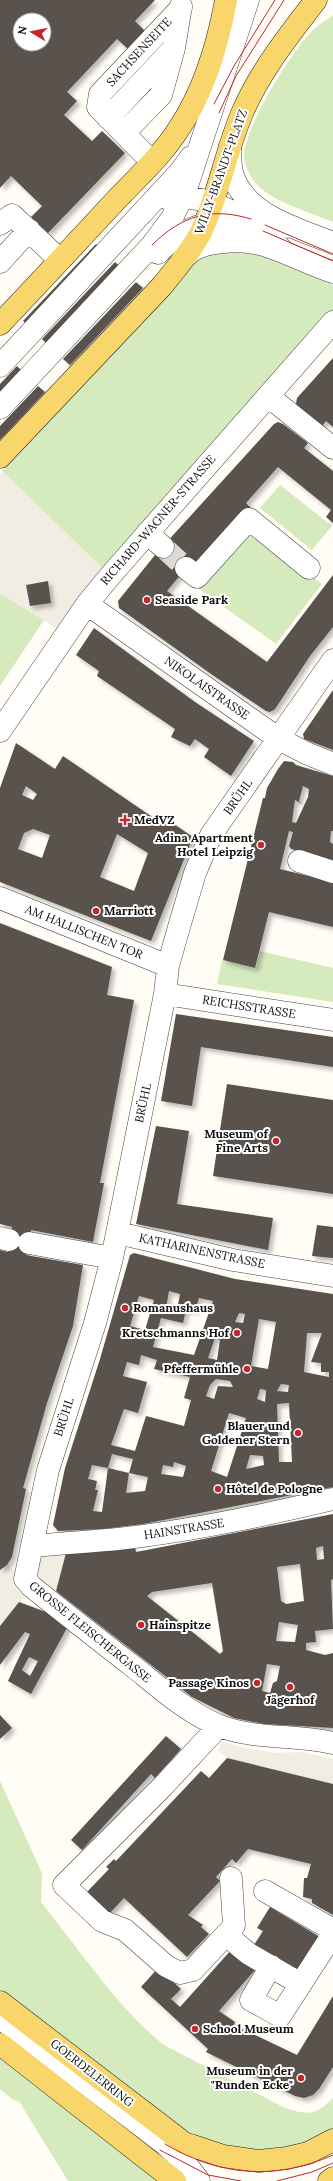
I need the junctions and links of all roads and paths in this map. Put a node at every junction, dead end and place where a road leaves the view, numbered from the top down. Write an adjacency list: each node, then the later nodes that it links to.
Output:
1 (216, 0): 9 (main road)
2 (226, 0): 9 (main road)
3 (248, 0): 12 (street)
4 (256, 0): 14 (street)
5 (316, 0): 8 (main road, WILLY-BRANDT-PLATZ)
6 (333, 1): 8 (main road)
7 (180, 4): 10 (street, SACHSENSEITE); 11 (street, SACHSENSEITE)
8 (302, 18): 14 (main road, WILLY-BRANDT-PLATZ)
9 (214, 46): 15 (main road)
10 (174, 48): 11 (street, SACHSENSEITE); 13 (street, SACHSENSEITE)
11 (108, 118): 13 (street, SACHSENSEITE)
12 (208, 124): 16 (street); 18 (street)
13 (124, 133): 15 (street, SACHSENSEITE)
14 (219, 146): 16 (street); 17 (main road, WILLY-BRANDT-PLATZ); 21 (street)
15 (152, 162): 27 (main road)
16 (191, 173): 17 (street)
17 (188, 200): 18 (street); 19 (main road, WILLY-BRANDT-PLATZ); 21 (street); 23 (street); 33 (street); 35 (street)
18 (135, 220): 32 (street)
19 (204, 223): 23 (street); 25 (street); 26 (main road, WILLY-BRANDT-PLATZ)
20 (0, 224): 22 (street)
21 (293, 227): 24 (street)
22 (29, 230): 27 (street); 28 (street)
23 (172, 239): 36 (street)
24 (333, 243)
25 (282, 250): 26 (street); 29 (street)
26 (186, 256): 38 (main road, WILLY-BRANDT-PLATZ)
27 (60, 260): 31 (main road)
28 (0, 262)
29 (333, 272)
30 (333, 322): 34 (street, RICHARD-WAGNER-STRASSE)
31 (0, 324)
32 (0, 366)
33 (0, 379)
34 (268, 396): 37 (street); 39 (street, RICHARD-WAGNER-STRASSE)
35 (0, 408)
36 (0, 421)
37 (333, 448)
38 (0, 457)
39 (147, 533): 40 (street); 43 (street, RICHARD-WAGNER-STRASSE)
40 (163, 547)
41 (186, 568): 42 (street)
42 (309, 568)
43 (87, 604): 45 (street, RICHARD-WAGNER-STRASSE); 46 (street, NIKOLAISTRASSE)
44 (333, 660): 46 (street, BRÜHL)
45 (0, 731)
46 (279, 739): 47 (street, NIKOLAISTRASSE); 51 (street, BRÜHL)
47 (333, 764)
48 (299, 861): 49 (street)
49 (333, 872)
50 (0, 898): 51 (street, AM HALLISCHEN TOR)
51 (168, 966): 52 (street, BRÜHL)
52 (165, 994): 53 (street, REICHSSTRASSE); 54 (street, BRÜHL)
53 (333, 1020)
54 (118, 1233): 56 (street, BRÜHL); 57 (street, KATHARINENSTRASSE)
55 (13, 1240): 56 (street)
56 (112, 1258): 59 (street, BRÜHL)
57 (333, 1276)
58 (333, 1499): 59 (street, HAINSTRASSE)
59 (33, 1546): 60 (street, BRÜHL)
60 (25, 1579): 61 (street, GROSSE FLEISCHERGASSE)
61 (219, 1726): 62 (street, GROSSE FLEISCHERGASSE); 67 (street)
62 (333, 1743)
63 (231, 1878): 67 (street)
64 (265, 1891): 65 (street)
65 (333, 1930)
66 (333, 1934): 69 (street)
67 (226, 1935): 68 (street)
68 (271, 1966): 69 (street); 69 (street)
69 (301, 1984)
70 (0, 2002): 75 (main road, GOERDELERRING)
71 (0, 2018): 74 (street)
72 (0, 2029): 73 (street); 80 (street)
73 (6, 2048): 79 (main road)
74 (65, 2068): 75 (street); 81 (street)
75 (95, 2076): 77 (main road, GOERDELERRING)
76 (333, 2140): 77 (main road, GOERDELERRING)
77 (184, 2143): 82 (street)
78 (333, 2178): 83 (main road)
79 (175, 2181)
80 (191, 2181)
81 (200, 2181)
82 (205, 2181)
83 (329, 2181)

